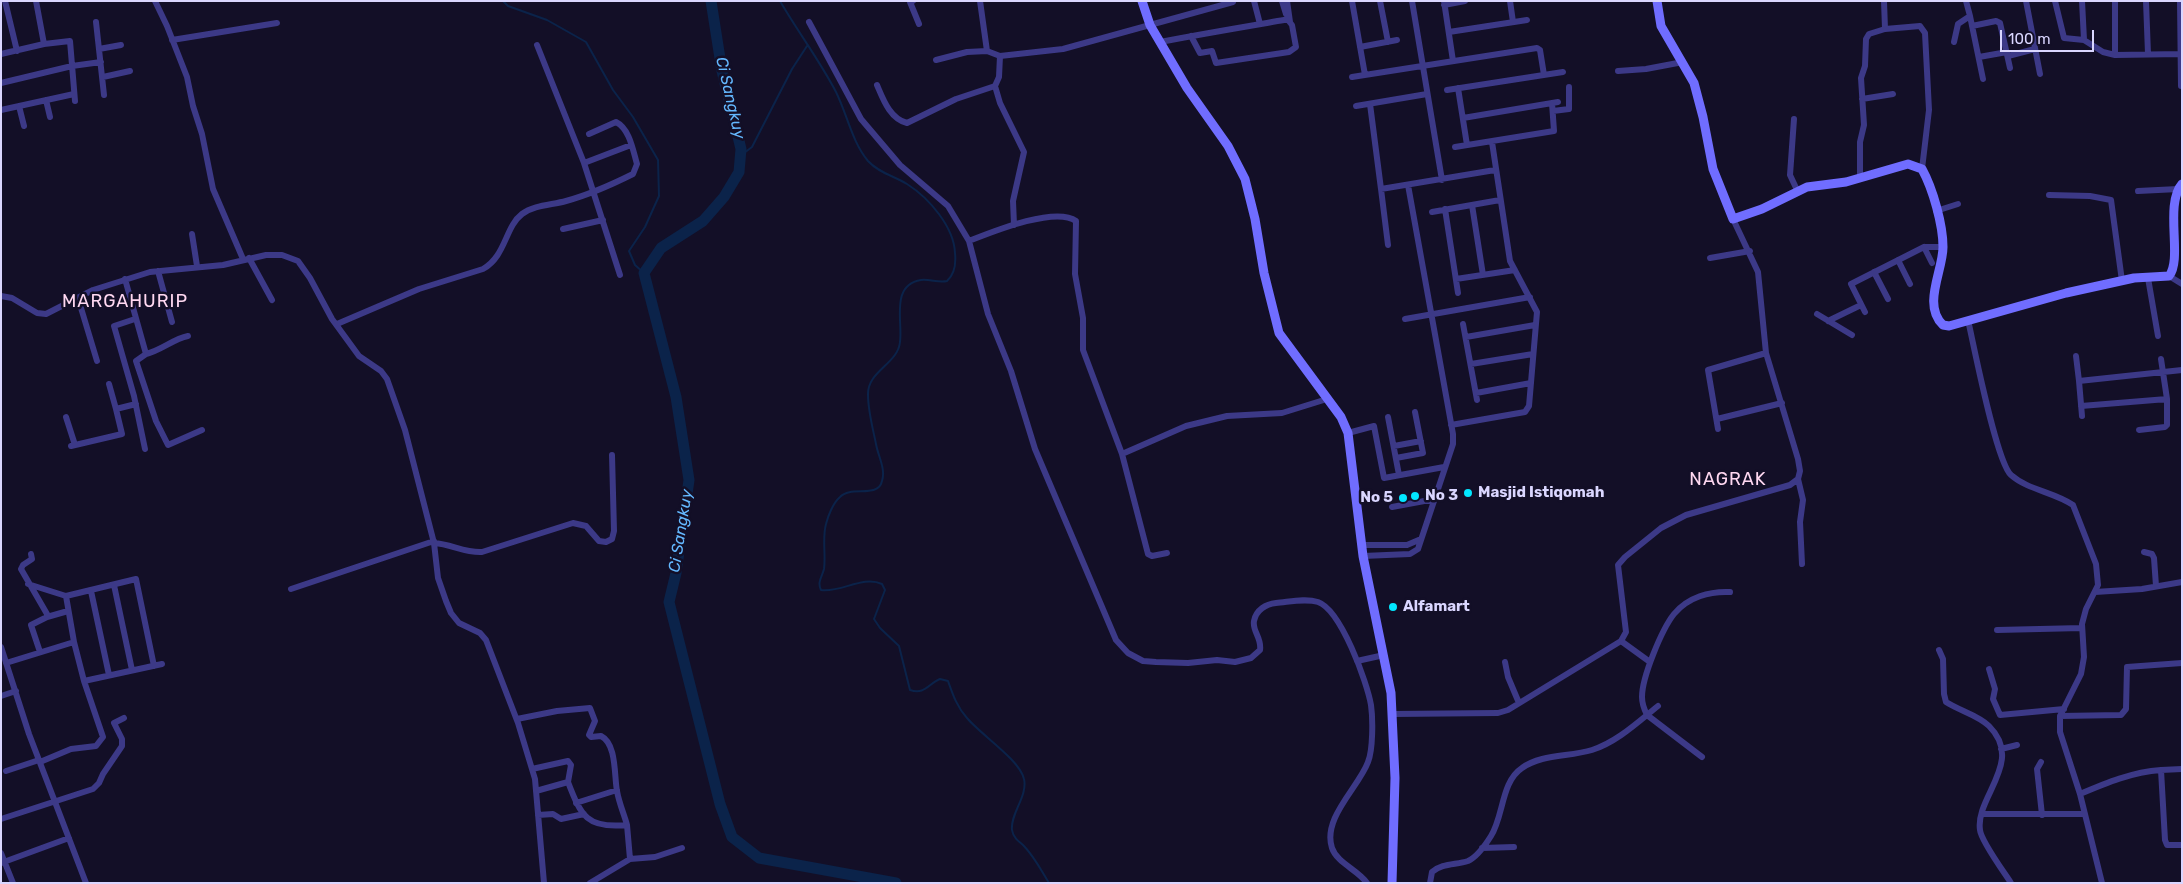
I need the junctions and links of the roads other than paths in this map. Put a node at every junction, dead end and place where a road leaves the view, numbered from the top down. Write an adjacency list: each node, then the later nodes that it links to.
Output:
1 (5, 1): 52 (street)
2 (36, 1): 46 (street)
3 (155, 1): 40 (street)
4 (980, 1): 53 (street)
5 (1142, 1): 35 (street)
6 (1254, 1): 34 (street)
7 (1282, 1): 28 (street)
8 (1287, 1): 28 (street)
9 (1352, 1): 49 (street)
10 (1380, 1): 44 (street)
11 (1412, 1): 66 (street)
12 (1465, 1): 25 (street)
13 (1510, 1): 32 (street)
14 (1657, 1): 64 (street)
15 (1884, 1): 37 (street)
16 (1966, 1): 26 (street)
17 (2026, 1): 51 (street)
18 (2055, 1): 42 (street)
19 (2082, 1): 42 (street)
20 (2115, 1): 58 (street)
21 (2146, 1): 56 (street)
22 (2180, 1): 57 (street)
23 (911, 2): 33 (street)
24 (1234, 2): 35 (street)
25 (1444, 3): 38 (street)
26 (1970, 16): 36 (street); 45 (street)
27 (1527, 20): 32 (street)
28 (1289, 21): 34 (street); 39 (street)
29 (96, 22): 50 (street)
30 (277, 22): 40 (street)
31 (809, 22): 126 (street)
32 (1513, 22): 38 (street)
33 (919, 24)
34 (1260, 24): 39 (street)
35 (1150, 25): 43 (street); 59 (street)
36 (1972, 26): 55 (street); 60 (street)
37 (1885, 29): 87 (street); 104 (street)
38 (1449, 32): 62 (street)
39 (1192, 36): 43 (street)
40 (172, 40): 132 (street)
41 (1397, 40): 44 (street)
42 (2084, 40): 58 (street)
43 (1160, 42): 182 (street)
44 (1388, 42): 49 (street)
45 (1954, 42)
46 (44, 44): 52 (street); 65 (street)
47 (121, 45): 50 (street)
48 (537, 45): 103 (street)
49 (1360, 47): 72 (street)
50 (99, 49): 63 (street)
51 (2035, 49): 55 (street); 71 (street)
52 (17, 51): 54 (street)
53 (987, 51): 59 (street); 61 (street)
54 (1, 54)
55 (2008, 54): 60 (street); 67 (street)
56 (2148, 54): 57 (street); 58 (street)
57 (2181, 54): 81 (street)
58 (2116, 55)
59 (1000, 56): 79 (street)
60 (1979, 57): 76 (street)
61 (936, 60)
62 (1453, 60): 66 (street); 73 (street)
63 (101, 62): 65 (street); 74 (street)
64 (1683, 62): 69 (street); 121 (street)
65 (72, 66): 77 (street); 88 (street)
66 (1423, 66): 72 (street); 84 (street)
67 (2010, 68)
68 (130, 71): 74 (street)
69 (1618, 71)
70 (1562, 72): 73 (street)
71 (2040, 74)
72 (1365, 75): 75 (street)
73 (1544, 75): 82 (street)
74 (102, 77): 86 (street)
75 (1352, 78)
76 (1983, 79)
77 (1, 84)
78 (877, 85): 79 (street)
79 (995, 86): 123 (street)
80 (1569, 86): 93 (street)
81 (2181, 86)
82 (1458, 88): 83 (street); 95 (street)
83 (1447, 90)
84 (1428, 94): 89 (street); 107 (street)
85 (1893, 94): 87 (street)
86 (104, 95)
87 (1862, 98): 106 (street)
88 (46, 100): 90 (street); 94 (street)
89 (1370, 104): 91 (street); 110 (street)
90 (19, 106): 92 (street); 97 (street)
91 (1356, 106)
92 (1, 110)
93 (1553, 111): 95 (street); 99 (street)
94 (50, 117)
95 (1463, 118): 101 (street)
96 (1794, 119): 111 (street)
97 (24, 126)
98 (589, 134): 100 (street)
99 (1492, 142): 101 (street); 105 (street)
100 (631, 145): 103 (street); 112 (street)
101 (1467, 145): 102 (street)
102 (1455, 146)
103 (584, 163): 112 (street)
104 (1922, 169): 106 (street); 119 (street)
105 (1495, 170): 107 (street); 115 (street)
106 (1860, 178): 111 (street)
107 (1442, 180): 108 (street)
108 (1408, 185): 110 (street); 156 (street)
109 (2180, 187): 113 (street); 141 (street)
110 (1381, 189): 127 (street)
111 (1797, 190): 121 (street)
112 (594, 191): 122 (street); 163 (street)
113 (2138, 191)
114 (2049, 195): 145 (street)
115 (1500, 200): 117 (street); 136 (street)
116 (1958, 204): 119 (street)
117 (1472, 205): 118 (street); 140 (street)
118 (1444, 209): 120 (street); 144 (street)
119 (1936, 211): 129 (street)
120 (1432, 212)
121 (1733, 219): 130 (street)
122 (603, 220): 124 (street); 139 (street)
123 (1014, 225): 126 (street); 201 (street)
124 (563, 229)
125 (192, 234): 135 (street)
126 (969, 241): 236 (street)
127 (1388, 245)
128 (1924, 247): 129 (street); 133 (street); 134 (street)
129 (1943, 247): 160 (street)
130 (1750, 251): 131 (street); 170 (street)
131 (1710, 258)
132 (246, 259): 135 (street); 153 (street); 163 (street)
133 (1898, 260): 138 (street); 146 (street)
134 (1932, 263)
135 (197, 266): 137 (street)
136 (1515, 270): 140 (street); 150 (street)
137 (158, 271): 143 (street); 162 (street)
138 (1874, 272): 152 (street); 154 (street)
139 (620, 275)
140 (1483, 275): 144 (street)
141 (2169, 276): 142 (street); 147 (street)
142 (2148, 278): 145 (street); 168 (street)
143 (125, 279): 151 (street); 158 (street)
144 (1456, 279): 148 (street)
145 (2122, 281): 160 (street)
146 (1910, 284)
147 (2182, 284)
148 (1458, 293)
149 (1, 296): 151 (street)
150 (1530, 297): 156 (street); 165 (street)
151 (78, 298): 175 (street)
152 (1888, 299)
153 (272, 300)
154 (1861, 305): 155 (street); 161 (street)
155 (1865, 312)
156 (1431, 314): 159 (street); 193 (street)
157 (1817, 314): 161 (street)
158 (135, 319): 171 (street); 185 (street)
159 (1405, 319)
160 (1968, 320): 224 (street)
161 (1828, 321): 166 (street)
162 (172, 322)
163 (337, 324): 210 (street)
164 (1463, 324): 169 (street)
165 (1536, 325): 169 (street); 172 (street)
166 (1852, 335)
167 (188, 336): 171 (street)
168 (2158, 336)
169 (1466, 337): 176 (street)
170 (1766, 353): 184 (street); 192 (street)
171 (146, 354): 195 (street)
172 (1533, 354): 176 (street); 180 (street)
173 (2076, 356): 179 (street)
174 (2161, 359): 178 (street)
175 (96, 361)
176 (1471, 364): 180 (street)
177 (2182, 370): 178 (street)
178 (2163, 373): 179 (street); 183 (street)
179 (2080, 381): 186 (street)
180 (1531, 383): 193 (street)
181 (109, 384): 187 (street)
182 (1327, 399): 197 (street); 201 (street)
183 (2166, 399): 186 (street); 196 (street)
184 (1782, 403): 192 (street); 206 (street)
185 (136, 404): 187 (street); 200 (street)
186 (2082, 406): 189 (street)
187 (116, 409): 190 (street)
188 (1415, 412): 198 (street)
189 (2082, 416)
190 (66, 417)
191 (1388, 417): 199 (street)
192 (1717, 419): 194 (street)
193 (1451, 425): 204 (street)
194 (1718, 429)
195 (202, 430)
196 (2139, 430)
197 (1348, 433): 205 (street); 211 (street)
198 (1421, 441): 199 (street); 203 (street)
199 (1394, 446): 203 (street)
200 (145, 449)
201 (1122, 454): 213 (street)
202 (612, 455): 210 (street)
203 (1396, 458): 205 (street)
204 (1444, 467): 205 (street); 207 (street)
205 (1399, 475)
206 (1798, 479): 216 (street); 230 (street)
207 (1434, 499): 208 (street); 209 (street)
208 (1392, 507)
209 (1421, 539): 211 (street); 215 (street)
210 (435, 543): 221 (street); 256 (street)
211 (1362, 545): 215 (street)
212 (2144, 552): 220 (street)
213 (1167, 553)
214 (31, 554): 218 (street)
215 (1364, 556): 235 (street)
216 (1802, 564)
217 (2182, 582): 220 (street)
218 (28, 584): 225 (street); 227 (street)
219 (114, 585): 222 (street); 242 (street); 244 (street)
220 (2156, 586): 224 (street)
221 (291, 589)
222 (91, 591): 225 (street); 245 (street)
223 (1730, 592): 239 (street)
224 (2095, 592): 228 (street)
225 (66, 596): 226 (street)
226 (68, 611): 227 (street); 231 (street)
227 (47, 617): 234 (street)
228 (2082, 628): 229 (street); 251 (street)
229 (1997, 630)
230 (1622, 641): 239 (street); 249 (street)
231 (74, 642): 234 (street); 246 (street)
232 (1, 647): 237 (street)
233 (1939, 650): 258 (street)
234 (40, 652): 237 (street)
235 (1384, 655): 236 (street); 252 (street)
236 (1357, 661): 291 (street)
237 (6, 662): 247 (street)
238 (1505, 662): 249 (street)
239 (1650, 662): 253 (street)
240 (2182, 663): 254 (street)
241 (162, 664): 242 (street)
242 (154, 666): 244 (street)
243 (1989, 669): 251 (street)
244 (132, 670): 245 (street)
245 (108, 676): 246 (street)
246 (84, 681): 260 (street)
247 (16, 692): 248 (street); 260 (street)
248 (1, 696)
249 (1519, 703): 252 (street)
250 (1658, 706): 253 (street)
251 (2064, 709): 254 (street)
252 (1393, 714): 292 (street)
253 (1647, 715): 259 (street); 283 (street)
254 (2060, 716): 269 (street)
255 (124, 718): 270 (street)
256 (517, 719): 263 (street); 267 (street)
257 (2017, 745): 258 (street)
258 (2001, 749): 273 (street)
259 (1702, 757)
260 (39, 761): 265 (street); 270 (street)
261 (2041, 762): 275 (street)
262 (2182, 768): 264 (street)
263 (532, 769): 266 (street); 268 (street)
264 (2161, 770): 269 (street); 280 (street)
265 (6, 771)
266 (568, 782): 268 (street); 271 (street)
267 (617, 790): 271 (street); 278 (street)
268 (536, 791): 276 (street)
269 (2080, 794): 274 (street)
270 (54, 801): 277 (street); 279 (street)
271 (576, 803): 272 (street)
272 (584, 814): 276 (street); 278 (street)
273 (1982, 814): 275 (street); 294 (street)
274 (2085, 814): 275 (street); 295 (street)
275 (2042, 815)
276 (538, 816): 289 (street)
277 (1, 820)
278 (627, 825): 285 (street)
279 (69, 838): 286 (street); 288 (street)
280 (2182, 846)
281 (1514, 847): 283 (street)
282 (682, 848): 285 (street)
283 (1482, 848): 293 (street)
284 (1, 853): 286 (street)
285 (630, 859): 290 (street)
286 (3, 862): 287 (street)
287 (13, 883)
288 (86, 883)
289 (544, 883)
290 (590, 883)
291 (1367, 883)
292 (1392, 883)
293 (1430, 883)
294 (2011, 883)
295 (2102, 883)

